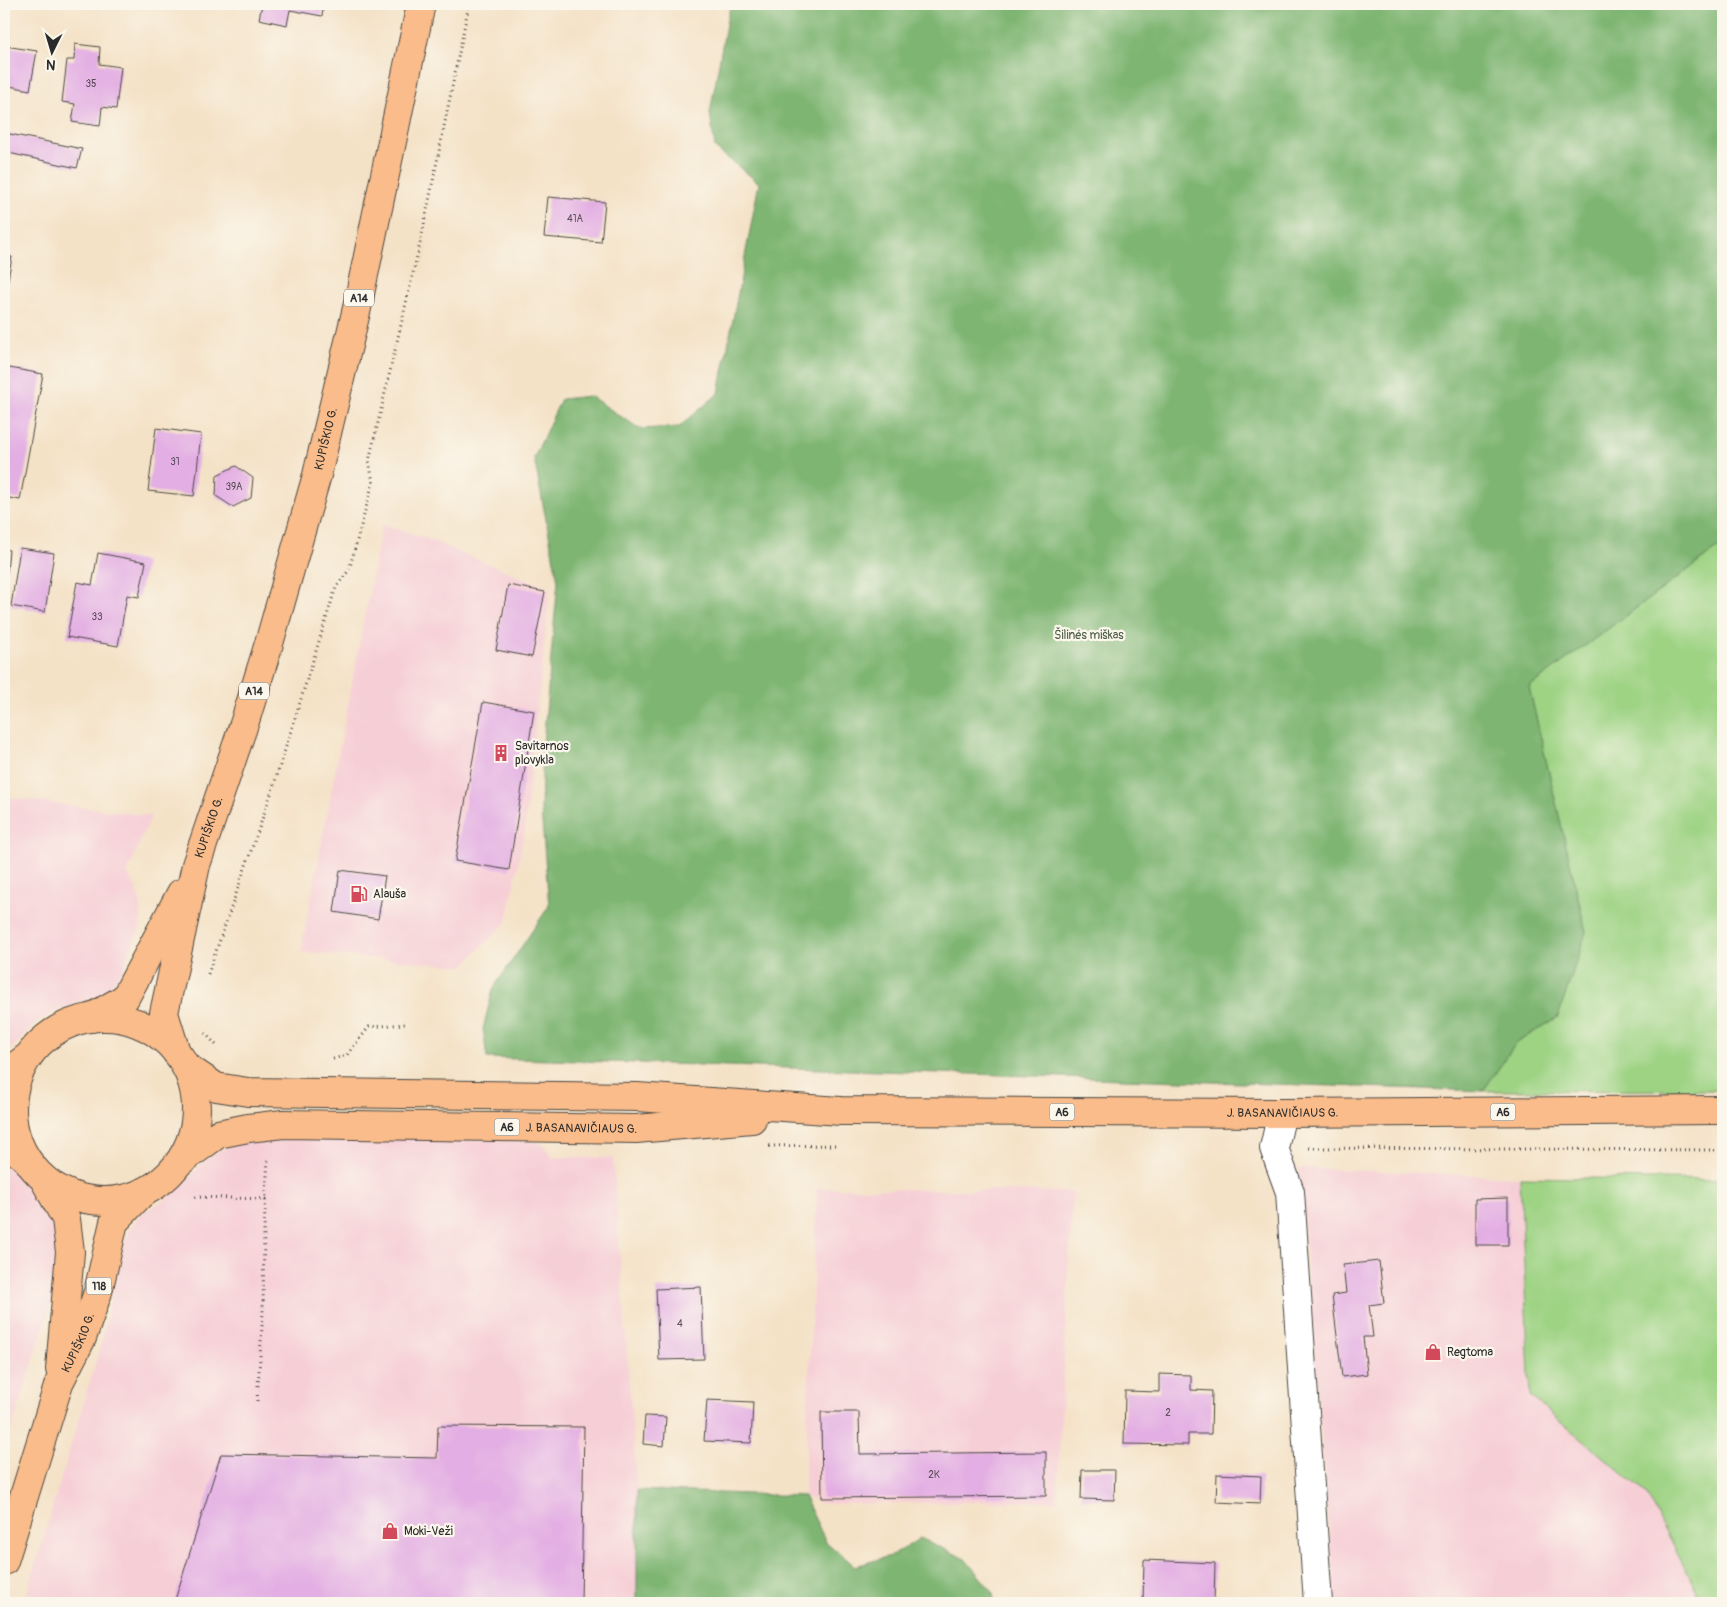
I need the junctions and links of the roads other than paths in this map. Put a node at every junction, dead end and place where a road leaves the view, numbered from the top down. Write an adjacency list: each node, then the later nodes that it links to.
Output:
1 (421, 4): 2 (main road, KUPIŠKIO G. / A14)
2 (196, 865): 3 (main road, KUPIŠKIO G. / A14); 5 (main road, KUPIŠKIO G. / A14)
3 (91, 1018): 4 (main road); 5 (main road)
4 (26, 1058): 6 (main road); 10 (main road)
5 (180, 1059): 8 (main road, J. BASANAVIČIAUS G. / A6); 11 (main road, KUPIŠKIO G.)
6 (4, 1075)
7 (1723, 1110): 9 (main road, J. BASANAVIČIAUS G. / A6)
8 (841, 1111): 9 (main road, J. BASANAVIČIAUS G. / A6); 11 (main road, J. BASANAVIČIAUS G. / A6)
9 (1282, 1113): 16 (street)
10 (14, 1149): 12 (main road)
11 (180, 1161): 13 (main road)
12 (45, 1181): 13 (main road); 14 (main road, KUPIŠKIO G. / 118)
13 (141, 1194): 14 (main road, KUPIŠKIO G. / 118)
14 (59, 1383): 15 (main road, KUPIŠKIO G. / 118)
15 (4, 1561)
16 (1318, 1603)

